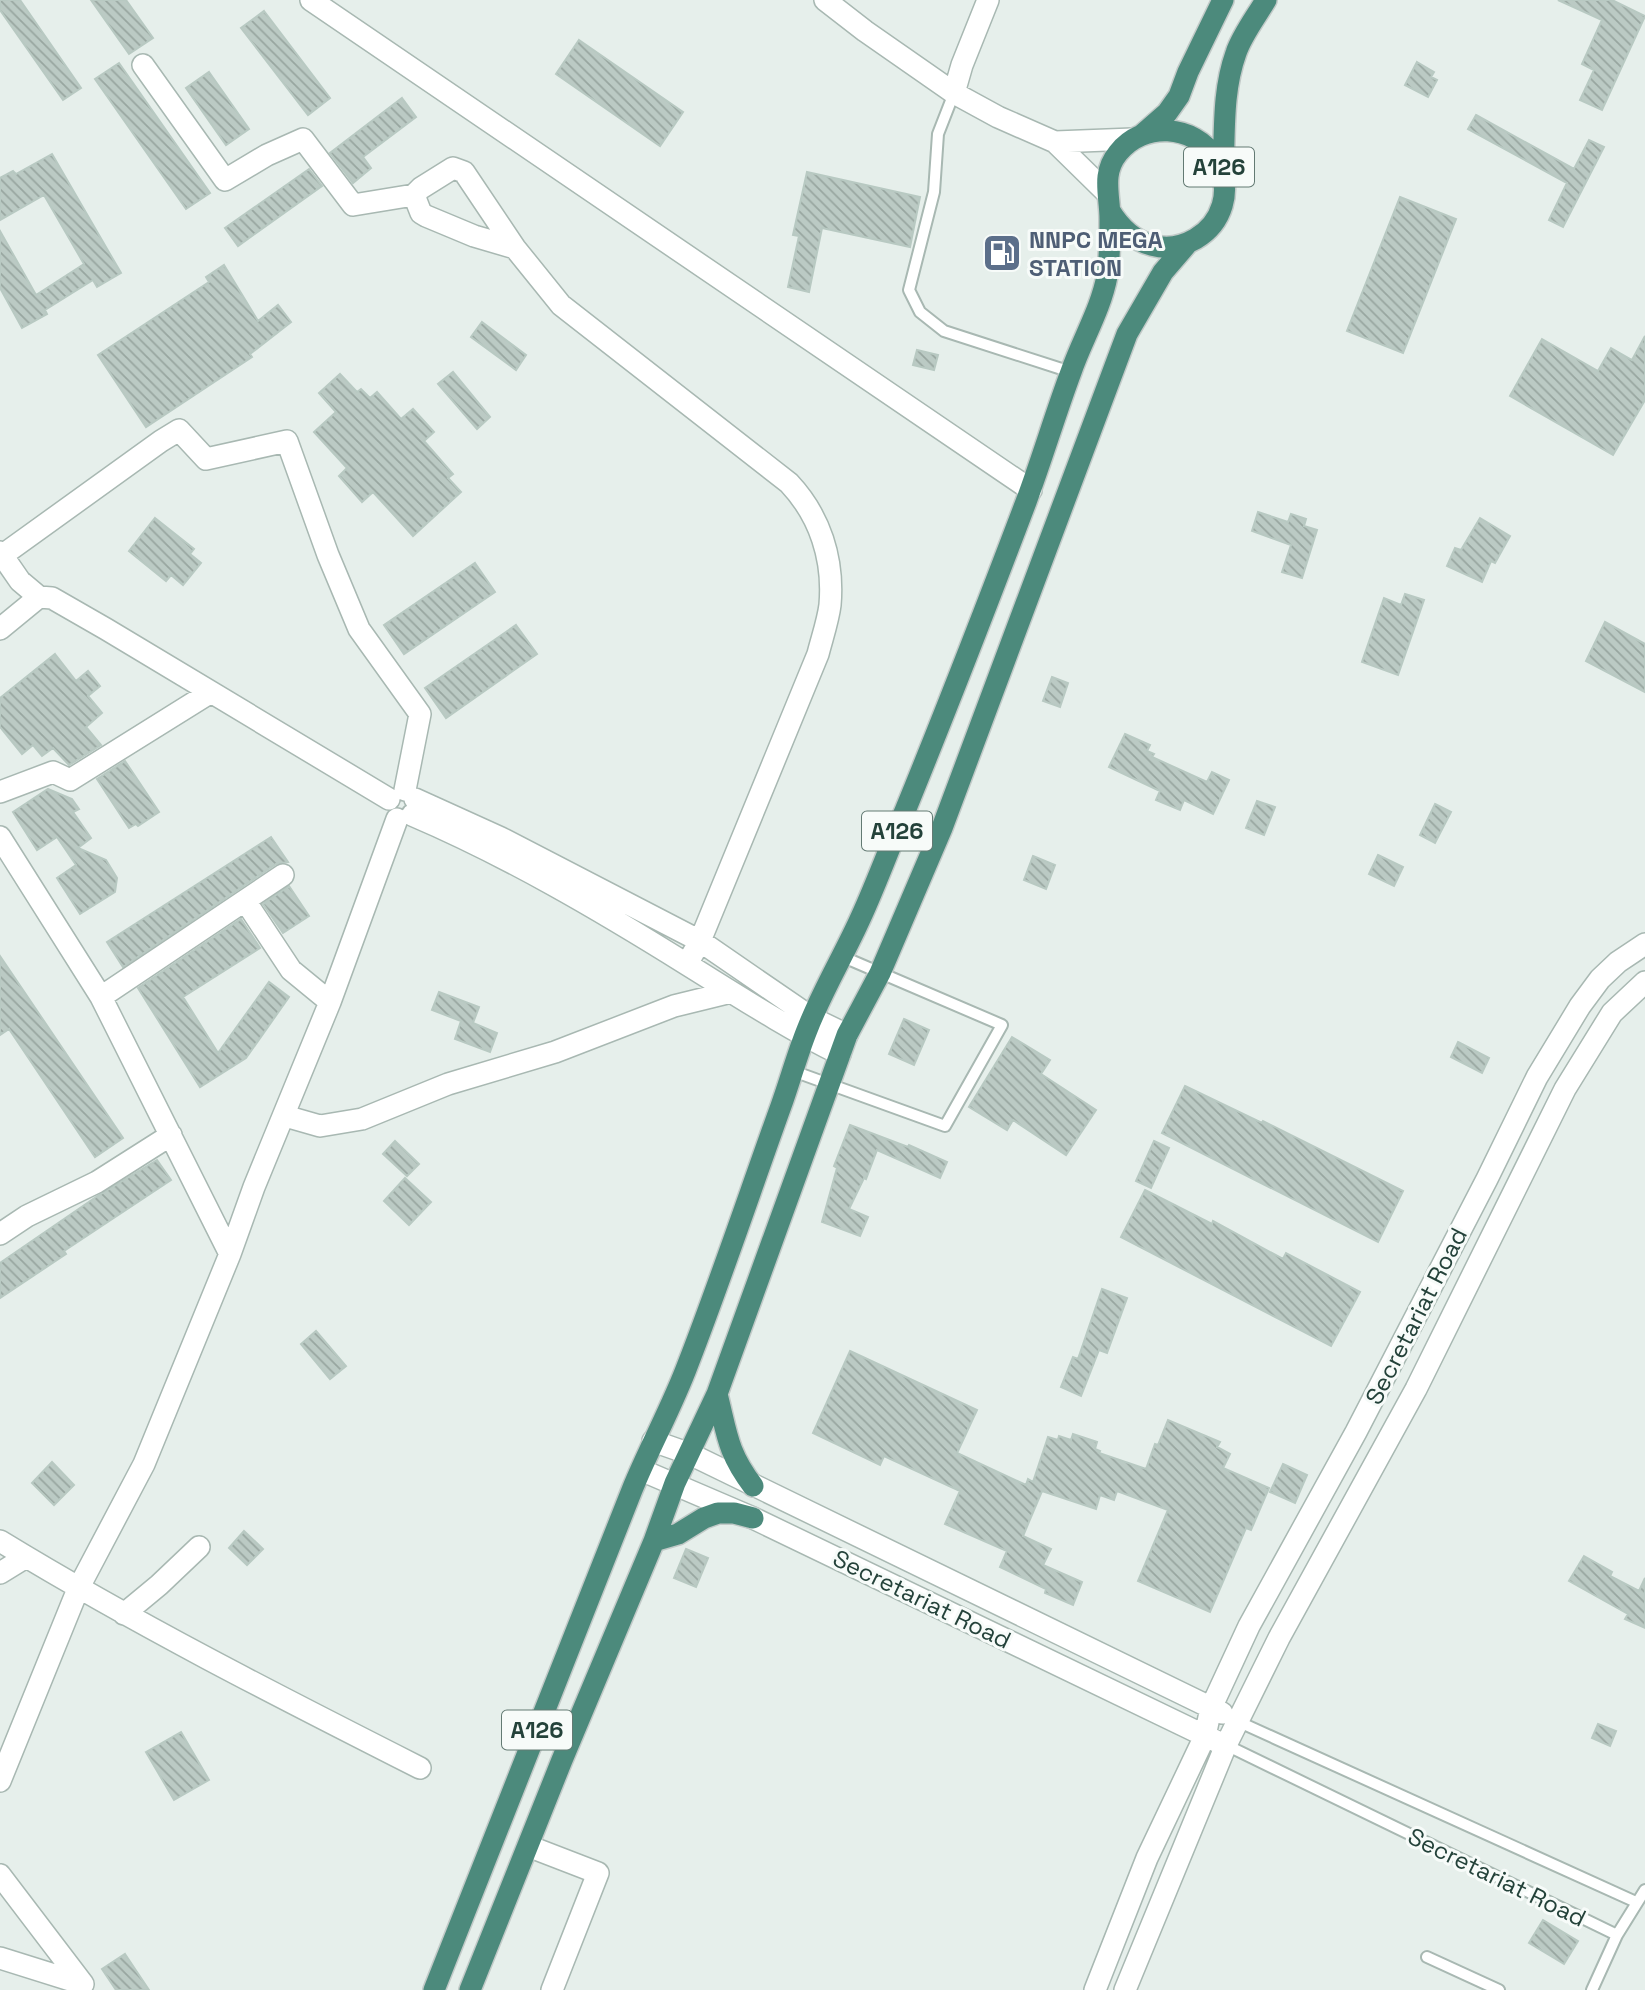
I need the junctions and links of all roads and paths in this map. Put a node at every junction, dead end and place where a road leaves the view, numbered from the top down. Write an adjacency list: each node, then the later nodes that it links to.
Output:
1 (311, 0): 16 (street)
2 (825, 0): 7 (street)
3 (988, 0): 7 (street)
4 (1223, 0): 8 (highway, A126)
5 (1266, 0): 10 (highway, A126)
6 (143, 65): 11 (street)
7 (954, 93): 9 (street); 15 (lane)
8 (1138, 137): 9 (street); 10 (highway, A126); 12 (highway, A126)
9 (1055, 142): 12 (street)
10 (1223, 176): 13 (highway, A126)
11 (414, 195): 14 (street); 14 (street)
12 (1108, 202): 13 (highway); 15 (highway, A126)
13 (1187, 244): 30 (highway, A126)
14 (516, 247): 26 (street)
15 (1071, 372): 16 (highway, A126)
16 (1031, 489): 28 (highway, A126)
17 (1, 555): 18 (street); 22 (street)
18 (39, 597): 19 (street); 20 (street)
19 (0, 629)
20 (211, 692): 21 (street); 22 (street)
21 (0, 792)
22 (404, 805): 26 (street); 29 (street); 34 (street)
23 (0, 837): 33 (street)
24 (283, 875): 25 (street)
25 (246, 902): 33 (street); 34 (street)
26 (700, 941): 29 (street); 35 (street)
27 (1645, 944): 57 (street, Secretariat Road)
28 (841, 956): 30 (lane); 35 (highway, A126)
29 (687, 964): 32 (street)
30 (880, 973): 36 (highway, A126); 38 (lane)
31 (1645, 982): 58 (street, Secretariat Road)
32 (731, 992): 35 (street); 39 (street)
33 (101, 997): 40 (street)
34 (330, 1002): 39 (street)
35 (808, 1027): 36 (street); 37 (highway, A126)
36 (844, 1044): 38 (highway, A126)
37 (793, 1071): 38 (lane); 44 (highway, A126)
38 (829, 1084): 43 (highway, A126)
39 (285, 1116): 42 (street)
40 (171, 1135): 41 (street); 42 (street)
41 (0, 1234)
42 (230, 1254): 55 (street)
43 (717, 1394): 45 (highway, A126); 48 (highway)
44 (653, 1441): 45 (street, Secretariat Road); 46 (highway, A126)
45 (690, 1454): 47 (highway, A126); 48 (street, Secretariat Road)
46 (641, 1470): 47 (street, Secretariat Road); 70 (highway, A126)
47 (675, 1483): 49 (street, Secretariat Road); 51 (highway, A126)
48 (753, 1486): 57 (street, Secretariat Road)
49 (753, 1518): 51 (highway); 59 (street, Secretariat Road)
50 (0, 1541): 53 (street)
51 (654, 1541): 63 (highway, A126)
52 (199, 1547): 56 (street)
53 (26, 1557): 54 (street); 55 (street)
54 (0, 1573)
55 (78, 1589): 56 (street); 62 (street)
56 (124, 1614): 61 (street)
57 (1211, 1708): 58 (street, Secretariat Road); 59 (street, Secretariat Road)
58 (1237, 1720): 60 (street, Secretariat Road); 66 (lane, Secretariat Road)
59 (1205, 1736): 60 (street, Secretariat Road); 73 (street, Secretariat Road)
60 (1226, 1745): 67 (lane, Secretariat Road); 74 (street, Secretariat Road)
61 (420, 1768)
62 (0, 1781)
63 (528, 1846): 71 (highway, A126); 72 (street)
64 (0, 1875): 69 (street)
65 (1645, 1890): 66 (lane)
66 (1636, 1902): 67 (lane)
67 (1616, 1935): 76 (lane)
68 (1427, 1957): 75 (lane)
69 (0, 1958)
70 (434, 1990)
71 (470, 1990)
72 (552, 1990)
73 (1095, 1990)
74 (1125, 1990)
75 (1499, 1990)
76 (1592, 1990)

